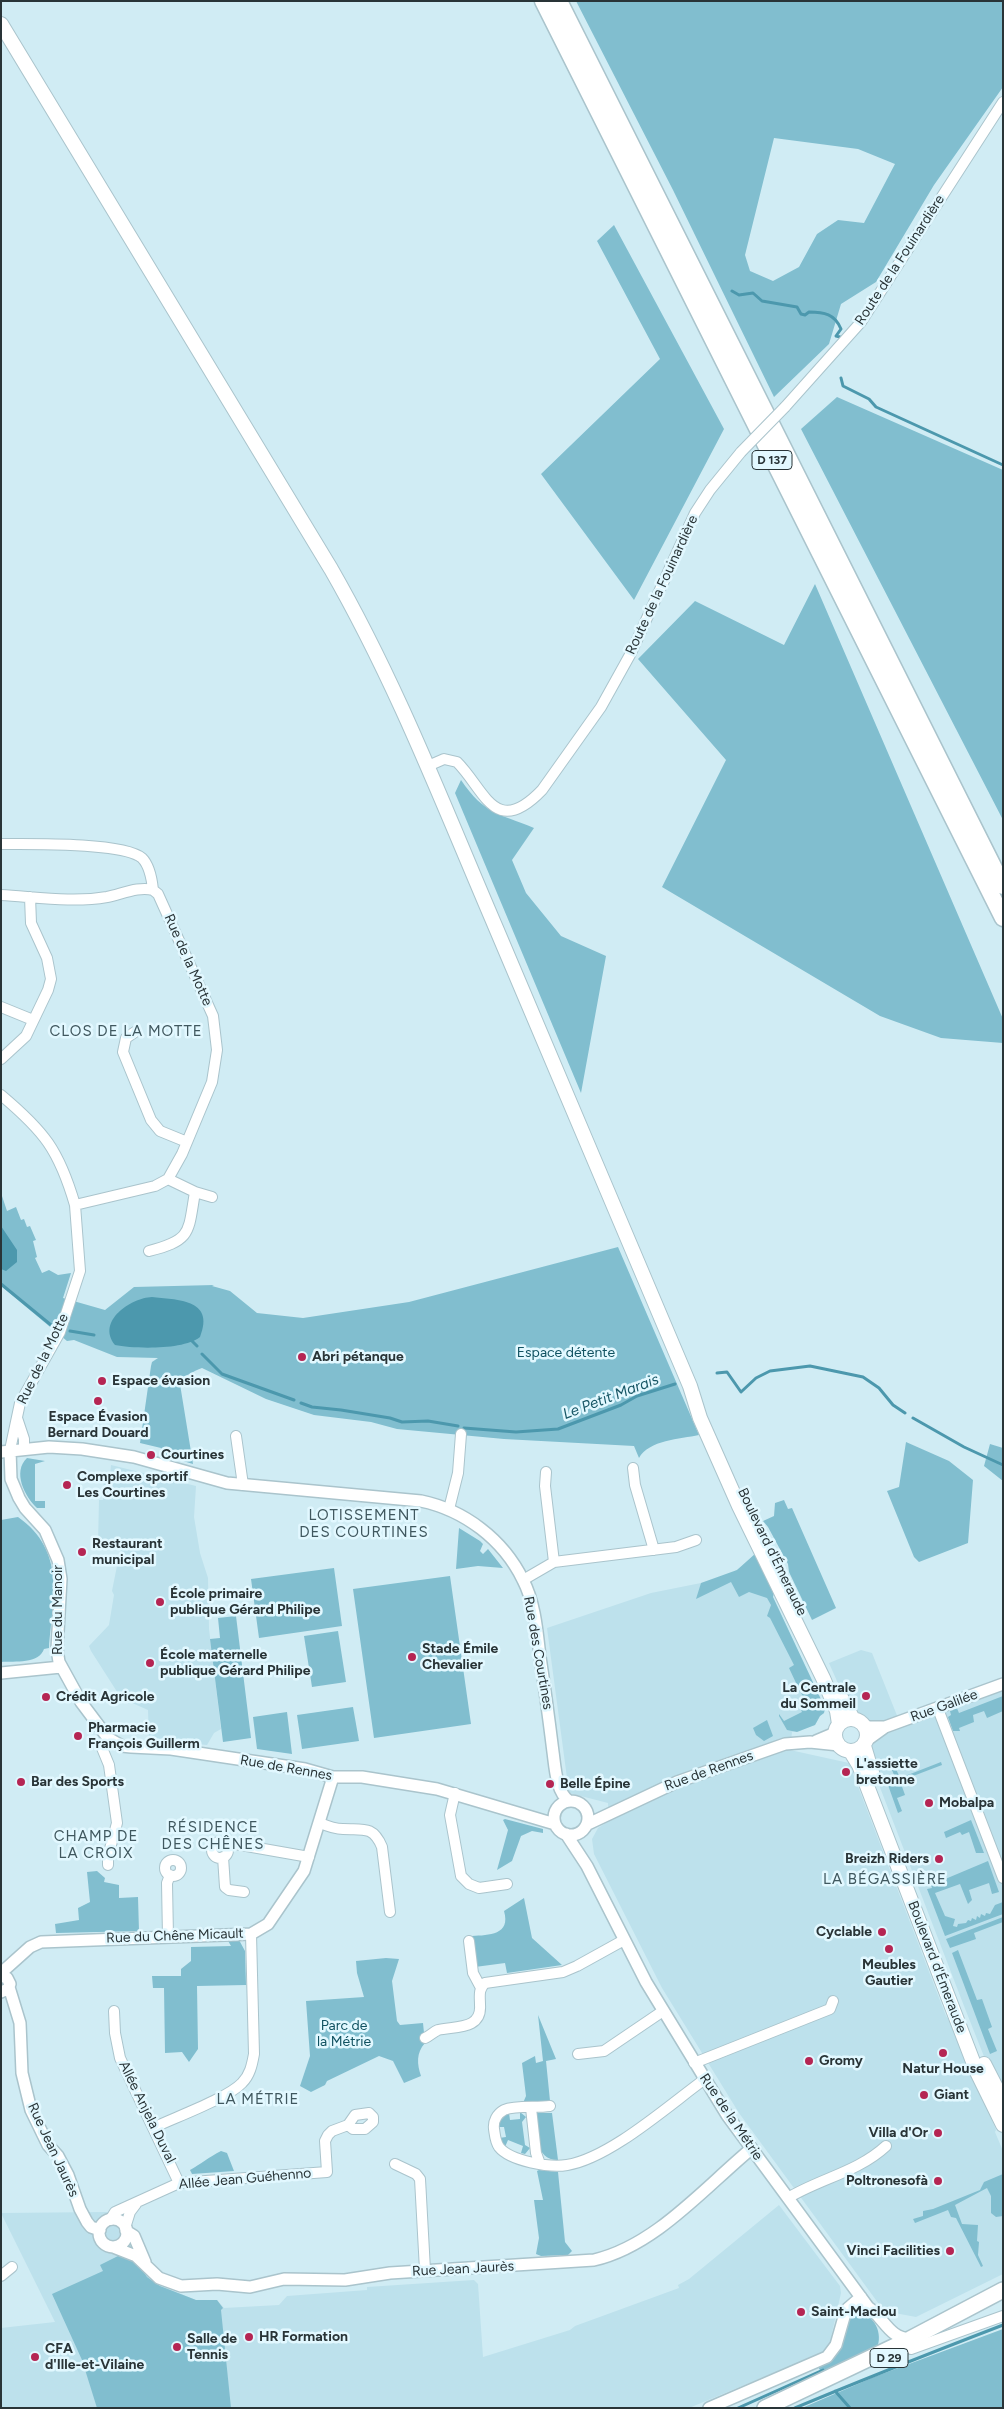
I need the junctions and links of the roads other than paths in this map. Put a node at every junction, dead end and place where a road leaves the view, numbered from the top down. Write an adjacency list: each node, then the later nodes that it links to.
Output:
1 (543, 1): 11 (highway, D 137)
2 (559, 1): 7 (highway, D 137)
3 (1, 24): 5 (main road)
4 (1003, 102): 5 (street, Route de la Fouinardière, bridge)
5 (428, 766): 25 (main road)
6 (1, 844): 8 (street, Rue de la Motte)
7 (1003, 886)
8 (153, 890): 10 (street); 19 (street, Rue de la Motte)
9 (1, 895): 10 (street)
10 (30, 897): 13 (street)
11 (1003, 918)
12 (1, 1007): 13 (street)
13 (33, 1020): 15 (street)
14 (135, 1032): 19 (street)
15 (1, 1059)
16 (1, 1095): 18 (street, Rue de la Motte)
17 (1, 1103): 18 (street)
18 (18, 1109): 23 (street, Rue de la Motte)
19 (187, 1142): 20 (street, Rue de la Motte)
20 (168, 1180): 21 (street); 23 (street)
21 (195, 1192): 22 (street); 24 (street)
22 (212, 1196)
23 (75, 1205): 26 (street, Rue de la Motte)
24 (149, 1250)
25 (690, 1386): 44 (main road); 44 (main road, Boulevard d'Émeraude)
26 (17, 1417): 29 (street, Rue de la Motte); 30 (street, Rue de la Motte)
27 (460, 1434): 34 (street)
28 (236, 1436): 33 (street)
29 (24, 1448): 30 (street, Rue des Courtines); 33 (street, Rue des Courtines)
30 (6, 1451): 39 (street, Rue du Manoir)
31 (633, 1468): 36 (street)
32 (546, 1472): 37 (street)
33 (243, 1485): 34 (street, Rue des Courtines)
34 (449, 1509): 38 (street, Rue des Courtines)
35 (696, 1540): 36 (street)
36 (654, 1550): 37 (street)
37 (554, 1562): 38 (street)
38 (523, 1580): 45 (street, Rue des Courtines)
39 (61, 1667): 40 (street); 43 (street, Rue du Manoir)
40 (1, 1673)
41 (1003, 1684): 42 (street, Rue Galilée)
42 (938, 1709): 44 (street, Rue Galilée); 61 (street)
43 (108, 1738): 46 (street, Rue de Rennes); 58 (street)
44 (851, 1738): 50 (street, Rue de Rennes); 78 (main road, Boulevard d'Émeraude); 82 (main road, Boulevard d'Émeraude)
45 (556, 1769): 48 (street, Rue des Courtines); 49 (street, Rue des Courtines)
46 (333, 1777): 47 (street, Rue de Rennes); 53 (street, Rue du Chêne Micault)
47 (455, 1793): 52 (street, Rue de Rennes); 62 (street)
48 (569, 1801): 49 (street); 51 (street)
49 (557, 1809): 52 (street, Rue de Rennes); 54 (street)
50 (612, 1811): 51 (street, Rue de Rennes); 55 (street, Rue de Rennes)
51 (588, 1812): 55 (street)
52 (523, 1814): 54 (street, Rue de Rennes)
53 (320, 1823): 57 (street, Rue du Chêne Micault); 64 (street)
54 (555, 1824): 56 (street)
55 (585, 1828): 56 (street); 59 (street, Rue de la Métrie)
56 (566, 1834): 59 (street, Rue de la Métrie)
57 (310, 1857): 63 (street); 65 (street, Rue du Chêne Micault)
58 (108, 1865)
59 (587, 1866): 67 (street, Rue de la Métrie)
60 (170, 1875): 66 (street)
61 (1003, 1878)
62 (507, 1884)
63 (244, 1892)
64 (390, 1912)
65 (251, 1934): 66 (street, Rue du Chêne Micault); 83 (street)
66 (168, 1937): 69 (street, Rue du Chêne Micault)
67 (624, 1940): 70 (street); 73 (street, Rue de la Métrie)
68 (469, 1941): 70 (street)
69 (4, 1984): 90 (street, Rue Jean Jaurès)
70 (481, 1988): 74 (street)
71 (834, 2001): 76 (street)
72 (114, 2011): 83 (street, Allée Anjela Duval)
73 (663, 2011): 75 (street); 76 (street, Rue de la Métrie)
74 (425, 2038)
75 (578, 2054)
76 (694, 2063): 77 (street, Rue de la Métrie)
77 (705, 2079): 85 (street, Rue de la Métrie); 87 (street)
78 (1003, 2102)
79 (550, 2106): 80 (street)
80 (531, 2108): 87 (street); 87 (street)
81 (348, 2125): 88 (street, Allée Jean Guéhenno)
82 (1003, 2125)
83 (155, 2128): 88 (street, Allée Anjela Duval)
84 (886, 2146): 89 (street)
85 (751, 2149): 89 (street, Rue de la Métrie); 98 (street, Rue Jean Jaurès)
86 (395, 2164): 98 (street)
87 (540, 2164)
88 (180, 2183): 91 (street, Allée Jean Guéhenno)
89 (788, 2198): 101 (street, Rue de la Métrie)
90 (78, 2203): 92 (street, Rue Jean Jaurès); 94 (street, Rue Jean Jaurès)
91 (137, 2203): 92 (street, Allée Jean Guéhenno); 93 (street)
92 (109, 2220): 93 (street); 94 (street)
93 (126, 2229): 95 (street); 96 (street)
94 (100, 2230): 95 (street)
95 (114, 2247): 96 (street, Rue Jean Jaurès)
96 (146, 2266): 98 (street, Rue Jean Jaurès)
97 (12, 2267): 99 (street)
98 (425, 2270)
99 (1, 2276)
100 (1003, 2290): 104 (main road, D 29)
101 (861, 2297): 104 (street, Rue de la Métrie); 105 (street)
102 (1003, 2302): 104 (main road, D 29)
103 (1003, 2316): 104 (street)
104 (911, 2344): 106 (main road, D 29); 107 (main road, D 29)
105 (709, 2408)
106 (765, 2408)
107 (772, 2408)

